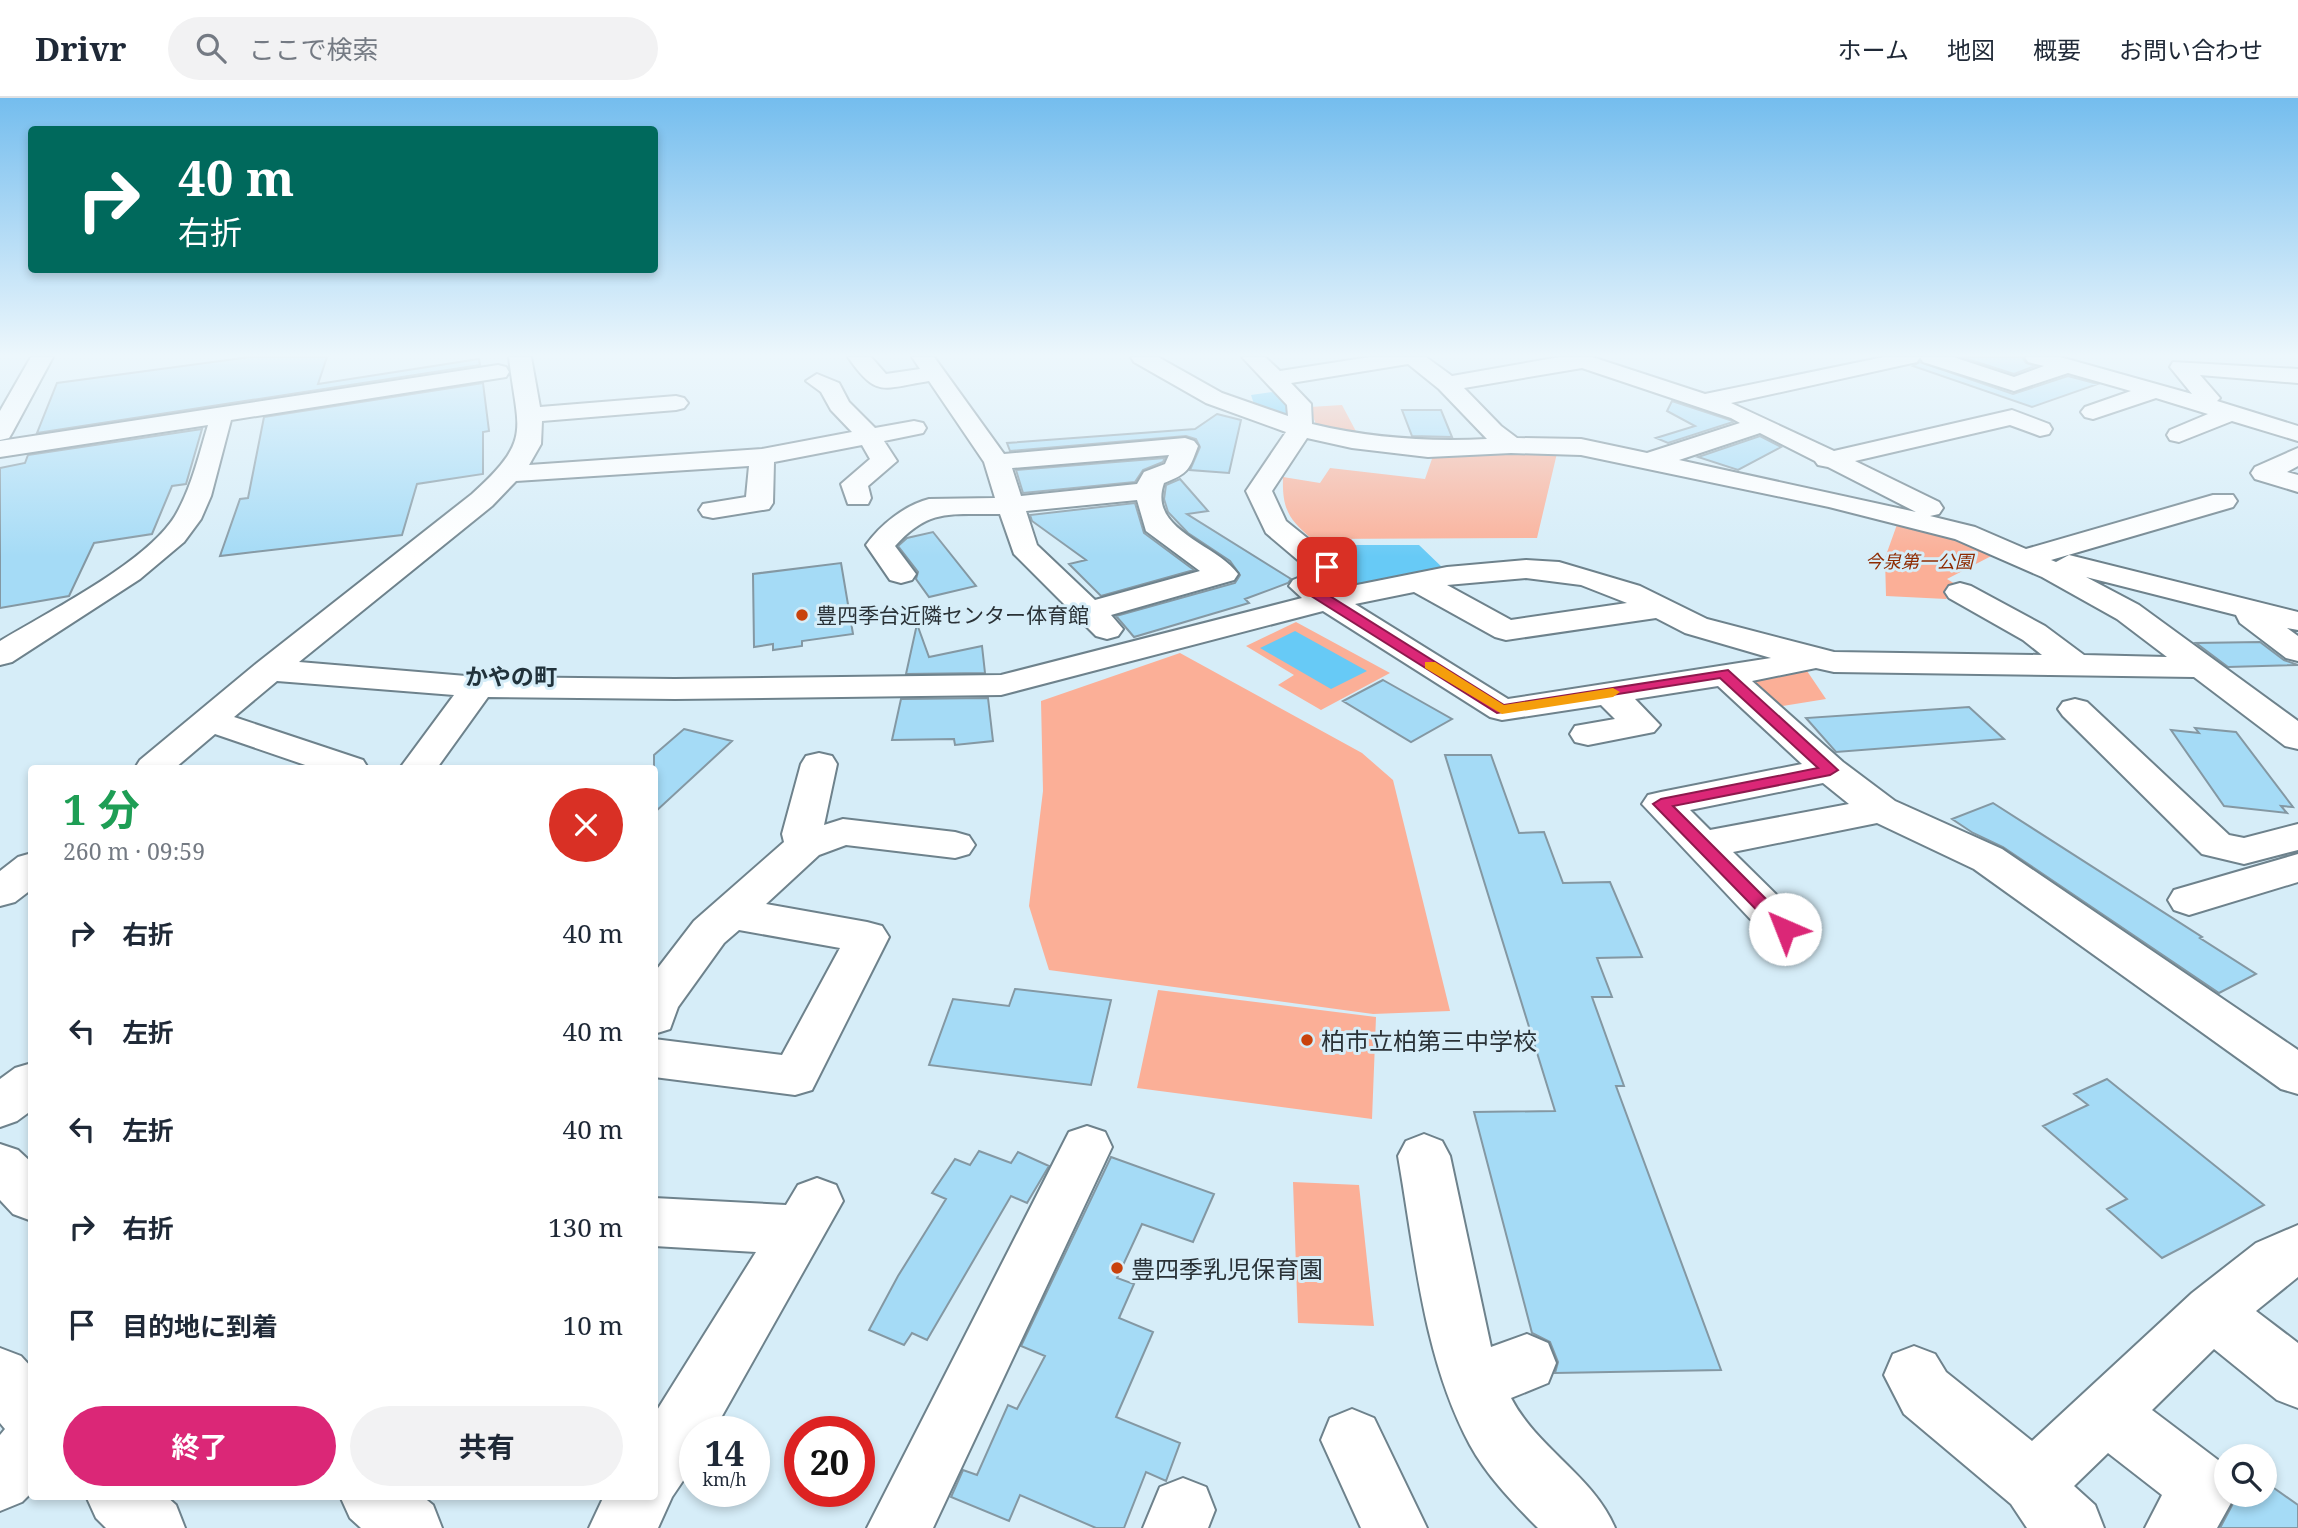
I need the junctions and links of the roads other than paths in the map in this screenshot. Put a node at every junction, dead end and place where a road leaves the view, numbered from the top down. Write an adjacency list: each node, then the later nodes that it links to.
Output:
1 (167, 424): 21 (street)
2 (221, 424): 46 (street)
3 (528, 424): 27 (street)
4 (857, 424): 18 (street)
5 (971, 424): 26 (street)
6 (1285, 424): 15 (street)
7 (1300, 424): 15 (street)
8 (1485, 424): 20 (street)
9 (1983, 424): 25 (street)
10 (2028, 424): 16 (street)
11 (2206, 424): 19 (street)
12 (2265, 424): 17 (street)
13 (1759, 425): 24 (street); 25 (street)
14 (914, 428): 18 (street)
15 (1300, 429): 20 (street); 39 (street)
16 (2040, 429)
17 (2298, 434)
18 (868, 435): 23 (street); 30 (street)
19 (2179, 435)
20 (1511, 444): 24 (street)
21 (0, 449)
22 (2298, 456): 28 (street)
23 (762, 457): 27 (street); 33 (street)
24 (1649, 460): 34 (street)
25 (1828, 460): 34 (street)
26 (998, 462): 29 (street); 32 (street)
27 (508, 474): 50 (street)
28 (2298, 484)
29 (1148, 491): 32 (street); 42 (street)
30 (858, 498)
31 (2223, 501): 35 (street)
32 (1013, 505): 36 (street); 42 (street)
33 (713, 510)
34 (1965, 533): 35 (street)
35 (2029, 557): 41 (street); 49 (street)
36 (901, 574)
37 (1419, 582): 39 (street); 40 (street); 40 (street)
38 (1960, 593): 48 (street)
39 (1311, 606): 45 (street); 53 (street); 56 (street)
40 (1658, 608): 47 (street)
41 (2249, 609): 43 (street); 44 (street)
42 (1090, 611): 45 (street)
43 (2298, 621)
44 (2298, 651)
45 (1129, 654): 52 (street)
46 (0, 655)
47 (1808, 657): 48 (street); 51 (street)
48 (2073, 663): 49 (street)
49 (2206, 667): 58 (street)
50 (269, 670): 52 (street); 55 (street)
51 (1723, 673): 53 (street); 63 (street)
52 (478, 687): 62 (street)
53 (1608, 693): 57 (street)
54 (2075, 709): 65 (street)
55 (211, 721): 60 (street); 61 (street)
56 (1490, 722)
57 (1588, 734)
58 (2298, 738)
59 (819, 764): 68 (street)
60 (157, 765)
61 (341, 765)
62 (420, 765)
63 (1830, 770): 64 (street); 67 (street)
64 (1881, 810): 67 (street); 77 (street)
65 (2298, 837)
66 (955, 845): 68 (street)
67 (1703, 845): 74 (street)
68 (805, 846): 73 (street)
69 (2298, 868): 72 (street)
70 (28, 870): 71 (street)
71 (0, 892)
72 (2189, 900)
73 (729, 914): 75 (street); 76 (street)
74 (1785, 929)
75 (658, 1001)
76 (658, 1059)
77 (2298, 1075)
78 (28, 1085): 79 (street)
79 (0, 1107)
80 (1087, 1147): 103 (street)
81 (1424, 1156): 91 (street)
82 (0, 1166): 83 (street)
83 (28, 1194)
84 (658, 1222): 96 (street)
85 (2298, 1250): 86 (street)
86 (2212, 1312): 90 (street); 93 (street)
87 (1527, 1363): 91 (street)
88 (1914, 1375): 98 (street)
89 (0, 1377): 92 (street)
90 (2298, 1379)
91 (1474, 1382): 105 (street)
92 (28, 1409)
93 (2105, 1412): 98 (street); 107 (street)
94 (1353, 1440): 104 (street)
95 (28, 1450): 97 (street)
96 (658, 1466)
97 (0, 1480)
98 (2033, 1482): 106 (street)
99 (122, 1500): 101 (street)
100 (638, 1500): 102 (street)
101 (153, 1528)
102 (621, 1528)
103 (899, 1528)
104 (1395, 1528)
105 (1583, 1528)
106 (2072, 1528)
107 (2177, 1528)

